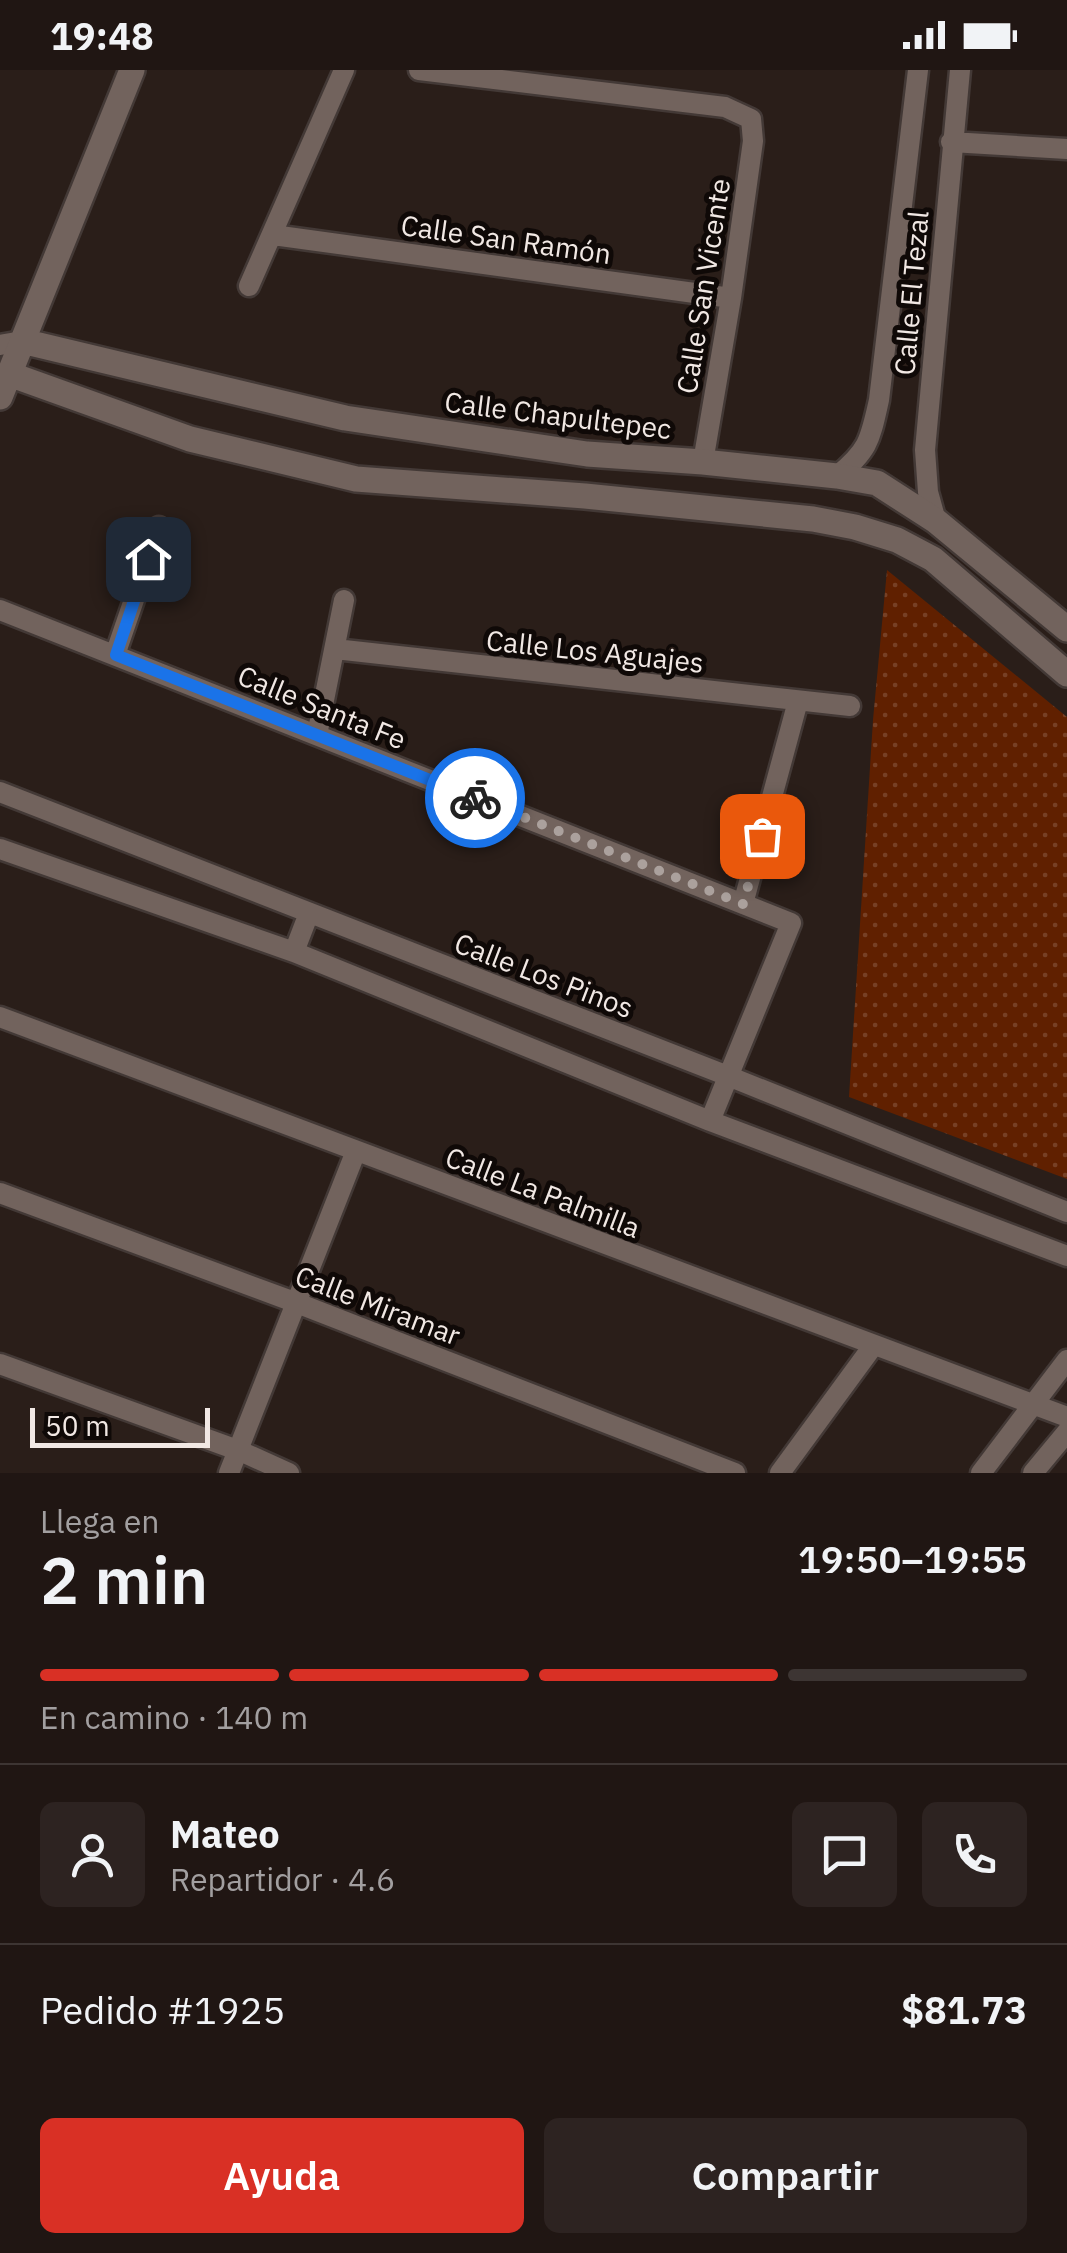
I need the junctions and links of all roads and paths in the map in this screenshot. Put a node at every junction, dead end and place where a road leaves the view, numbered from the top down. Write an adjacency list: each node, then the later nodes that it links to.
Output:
1 (132, 70): 11 (street)
2 (344, 70): 8 (street)
3 (419, 70): 10 (street, Calle San Vicente)
4 (918, 70): 15 (street, Calle El Tezal)
5 (960, 70): 6 (street, Calle El Tezal)
6 (951, 142): 7 (street); 17 (street, Calle El Tezal)
7 (1067, 149)
8 (272, 235): 9 (street); 10 (street, Calle San Ramón)
9 (249, 286)
10 (731, 298): 14 (street, Calle San Vicente)
11 (11, 343): 12 (street); 13 (street, Calle Chapultepec)
12 (3, 380): 16 (street)
13 (646, 458): 14 (street, Calle Chapultepec); 16 (street)
14 (702, 462): 15 (street, Calle Chapultepec)
15 (837, 476): 17 (street, Calle Chapultepec)
16 (634, 501): 24 (street)
17 (936, 520): 21 (street, Calle Chapultepec)
18 (159, 527): 23 (street)
19 (344, 600): 22 (street)
20 (0, 610): 23 (street, Calle Santa Fe)
21 (1067, 629)
22 (335, 649): 25 (street, Calle Los Aguajes); 27 (street)
23 (116, 655): 27 (street, Calle Santa Fe)
24 (1067, 674)
25 (798, 701): 26 (street, Calle Los Aguajes); 30 (street)
26 (850, 706)
27 (317, 735): 30 (street, Calle Santa Fe)
28 (0, 792): 31 (street, Calle Los Pinos)
29 (0, 849): 32 (street)
30 (743, 904): 34 (street, Calle Santa Fe)
31 (309, 912): 32 (street); 34 (street, Calle Los Pinos)
32 (294, 952): 35 (street)
33 (0, 1017): 36 (street, Calle La Palmilla)
34 (728, 1076): 35 (street); 38 (street, Calle Los Pinos)
35 (710, 1121): 39 (street)
36 (356, 1151): 40 (street); 41 (street, Calle La Palmilla)
37 (0, 1193): 40 (street, Calle Miramar)
38 (1067, 1212)
39 (1067, 1256)
40 (297, 1302): 47 (street); 50 (street, Calle Miramar)
41 (873, 1346): 44 (street, Calle La Palmilla); 51 (street)
42 (1067, 1360): 44 (street)
43 (0, 1364): 47 (street)
44 (1034, 1404): 45 (street, Calle La Palmilla); 52 (street)
45 (1067, 1417)
46 (1067, 1432): 53 (street)
47 (240, 1451): 48 (street); 49 (street)
48 (229, 1473)
49 (288, 1473)
50 (735, 1473)
51 (780, 1473)
52 (981, 1473)
53 (1033, 1473)

